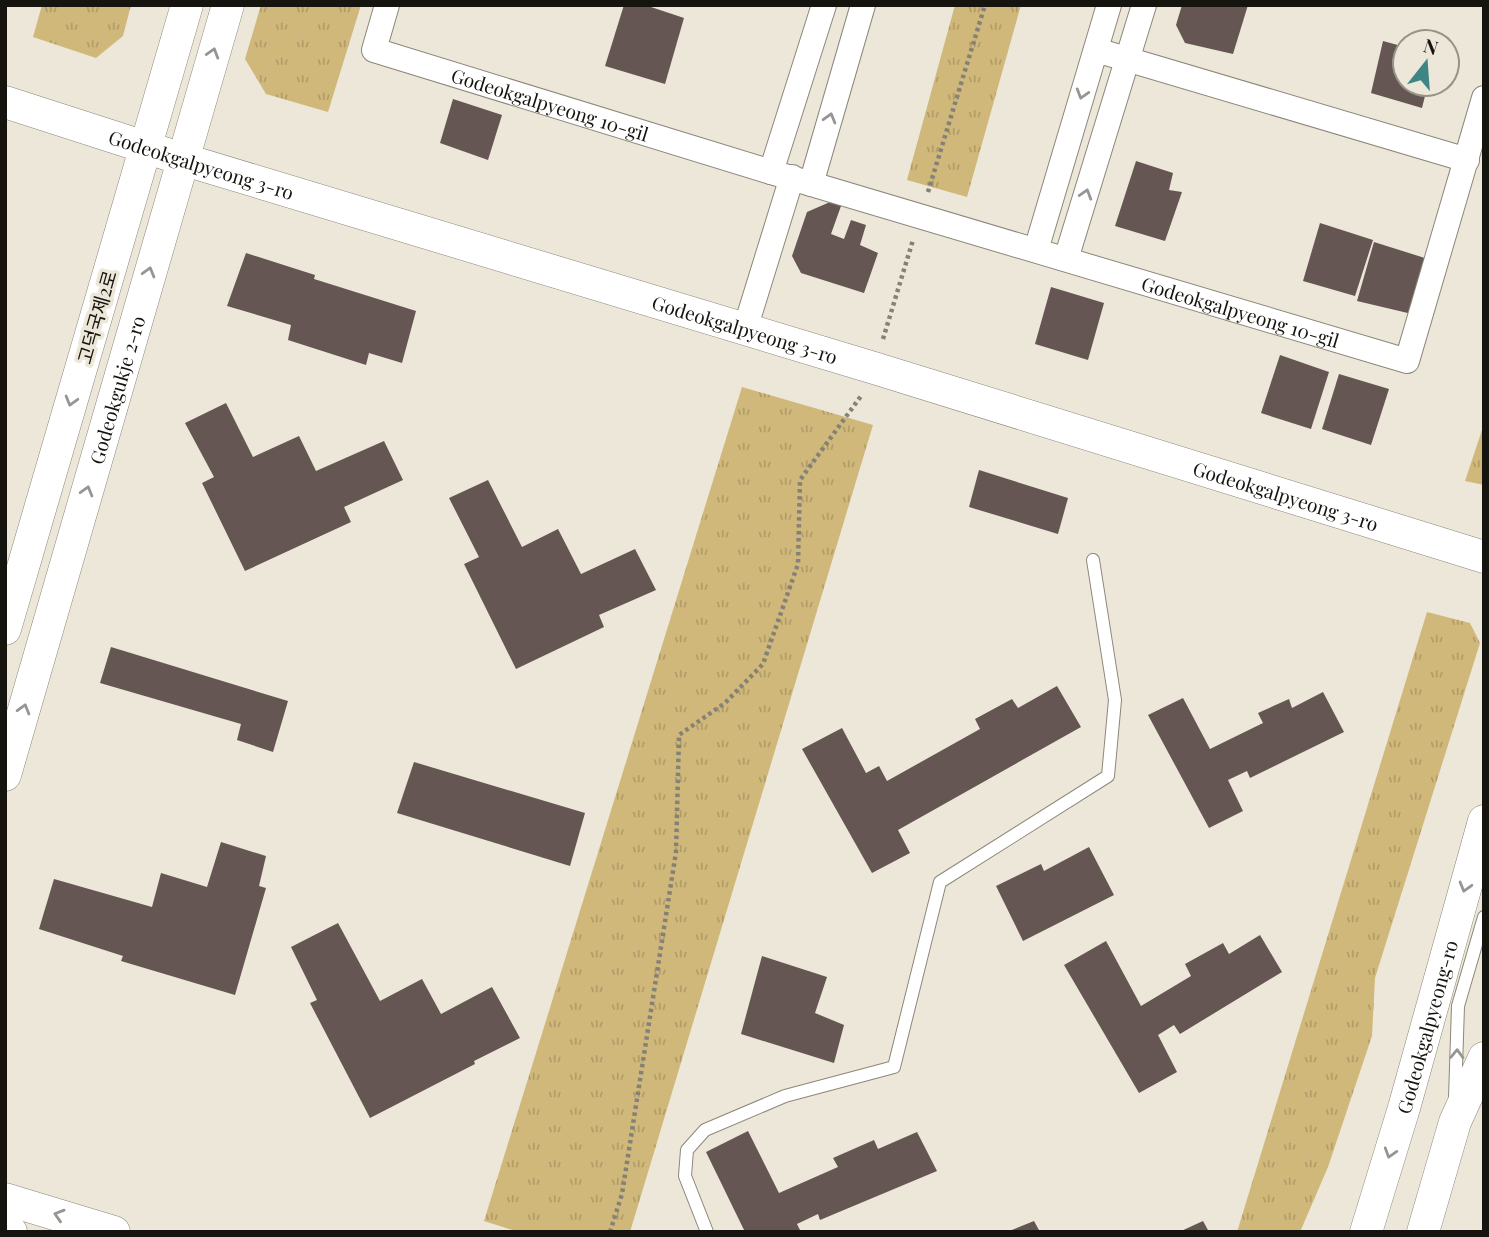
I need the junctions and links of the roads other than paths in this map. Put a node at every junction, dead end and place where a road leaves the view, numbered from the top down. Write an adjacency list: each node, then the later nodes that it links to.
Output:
1 (187, 5): 12 (street, 고덕국제2로)
2 (228, 5): 13 (street, Godeokgukje 2-ro, one-way to 2)
3 (387, 5): 15 (street, Godeokgalpyeong 10-gil)
4 (824, 5): 15 (street)
5 (863, 5): 15 (street, one-way to 5)
6 (1109, 5): 8 (street)
7 (1144, 5): 9 (street)
8 (1096, 50): 9 (street); 16 (street, one-way to 16)
9 (1128, 60): 14 (street); 17 (street, one-way to 9)
10 (1484, 98): 14 (street, Godeokgalpyeong 10-gil)
11 (5, 102): 12 (street, Godeokgalpyeong 3-ro)
12 (145, 147): 13 (street, Godeokgalpyeong 3-ro); 21 (street, 고덕국제2로, one-way to 21)
13 (182, 159): 18 (street, Godeokgalpyeong 3-ro); 22 (street, Godeokgukje 2-ro, one-way to 13)
14 (1466, 160): 17 (street, Godeokgalpyeong 10-gil)
15 (791, 178): 16 (street, Godeokgalpyeong 10-gil); 18 (street)
16 (1036, 250): 17 (street, Godeokgalpyeong 10-gil)
17 (1066, 259)
18 (745, 329): 19 (street, Godeokgalpyeong 3-ro)
19 (1484, 557)
20 (1093, 560): 31 (lane)
21 (5, 629)
22 (5, 775)
23 (1484, 821): 32 (street, Godeokgalpyeong-ro, one-way to 32)
24 (1484, 917): 26 (lane, one-way to 24)
25 (1484, 1058): 26 (street)
26 (1455, 1122): 33 (street)
27 (5, 1199): 30 (street, one-way to 27)
28 (5, 1230): 29 (street)
29 (11, 1232)
30 (114, 1232)
31 (707, 1232)
32 (1366, 1232)
33 (1423, 1232)

